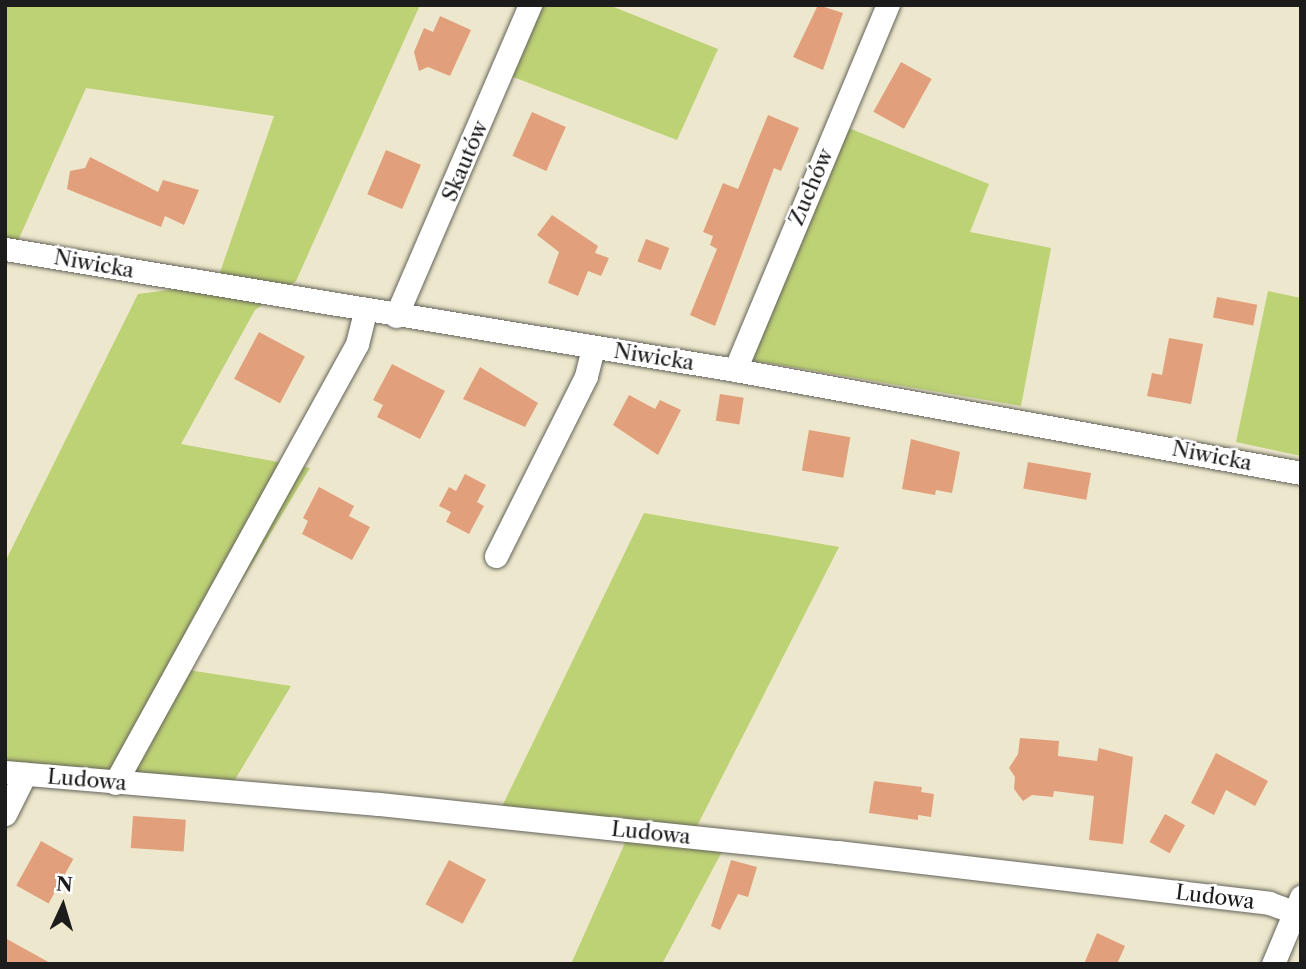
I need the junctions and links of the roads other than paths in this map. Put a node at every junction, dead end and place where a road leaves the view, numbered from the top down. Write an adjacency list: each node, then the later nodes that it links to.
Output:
1 (530, 5): 5 (street, Skautów)
2 (888, 5): 7 (street, Zuchów)
3 (5, 248): 4 (street, Niwicka)
4 (365, 311): 5 (street, Niwicka); 11 (street)
5 (396, 316): 6 (street, Niwicka)
6 (593, 347): 7 (street, Niwicka); 9 (street)
7 (735, 370): 8 (street, Niwicka)
8 (1301, 473)
9 (496, 556)
10 (15, 773): 11 (street, Ludowa); 12 (street)
11 (115, 783): 13 (street, Ludowa)
12 (5, 814)
13 (1298, 904): 14 (street)
14 (1273, 964)

